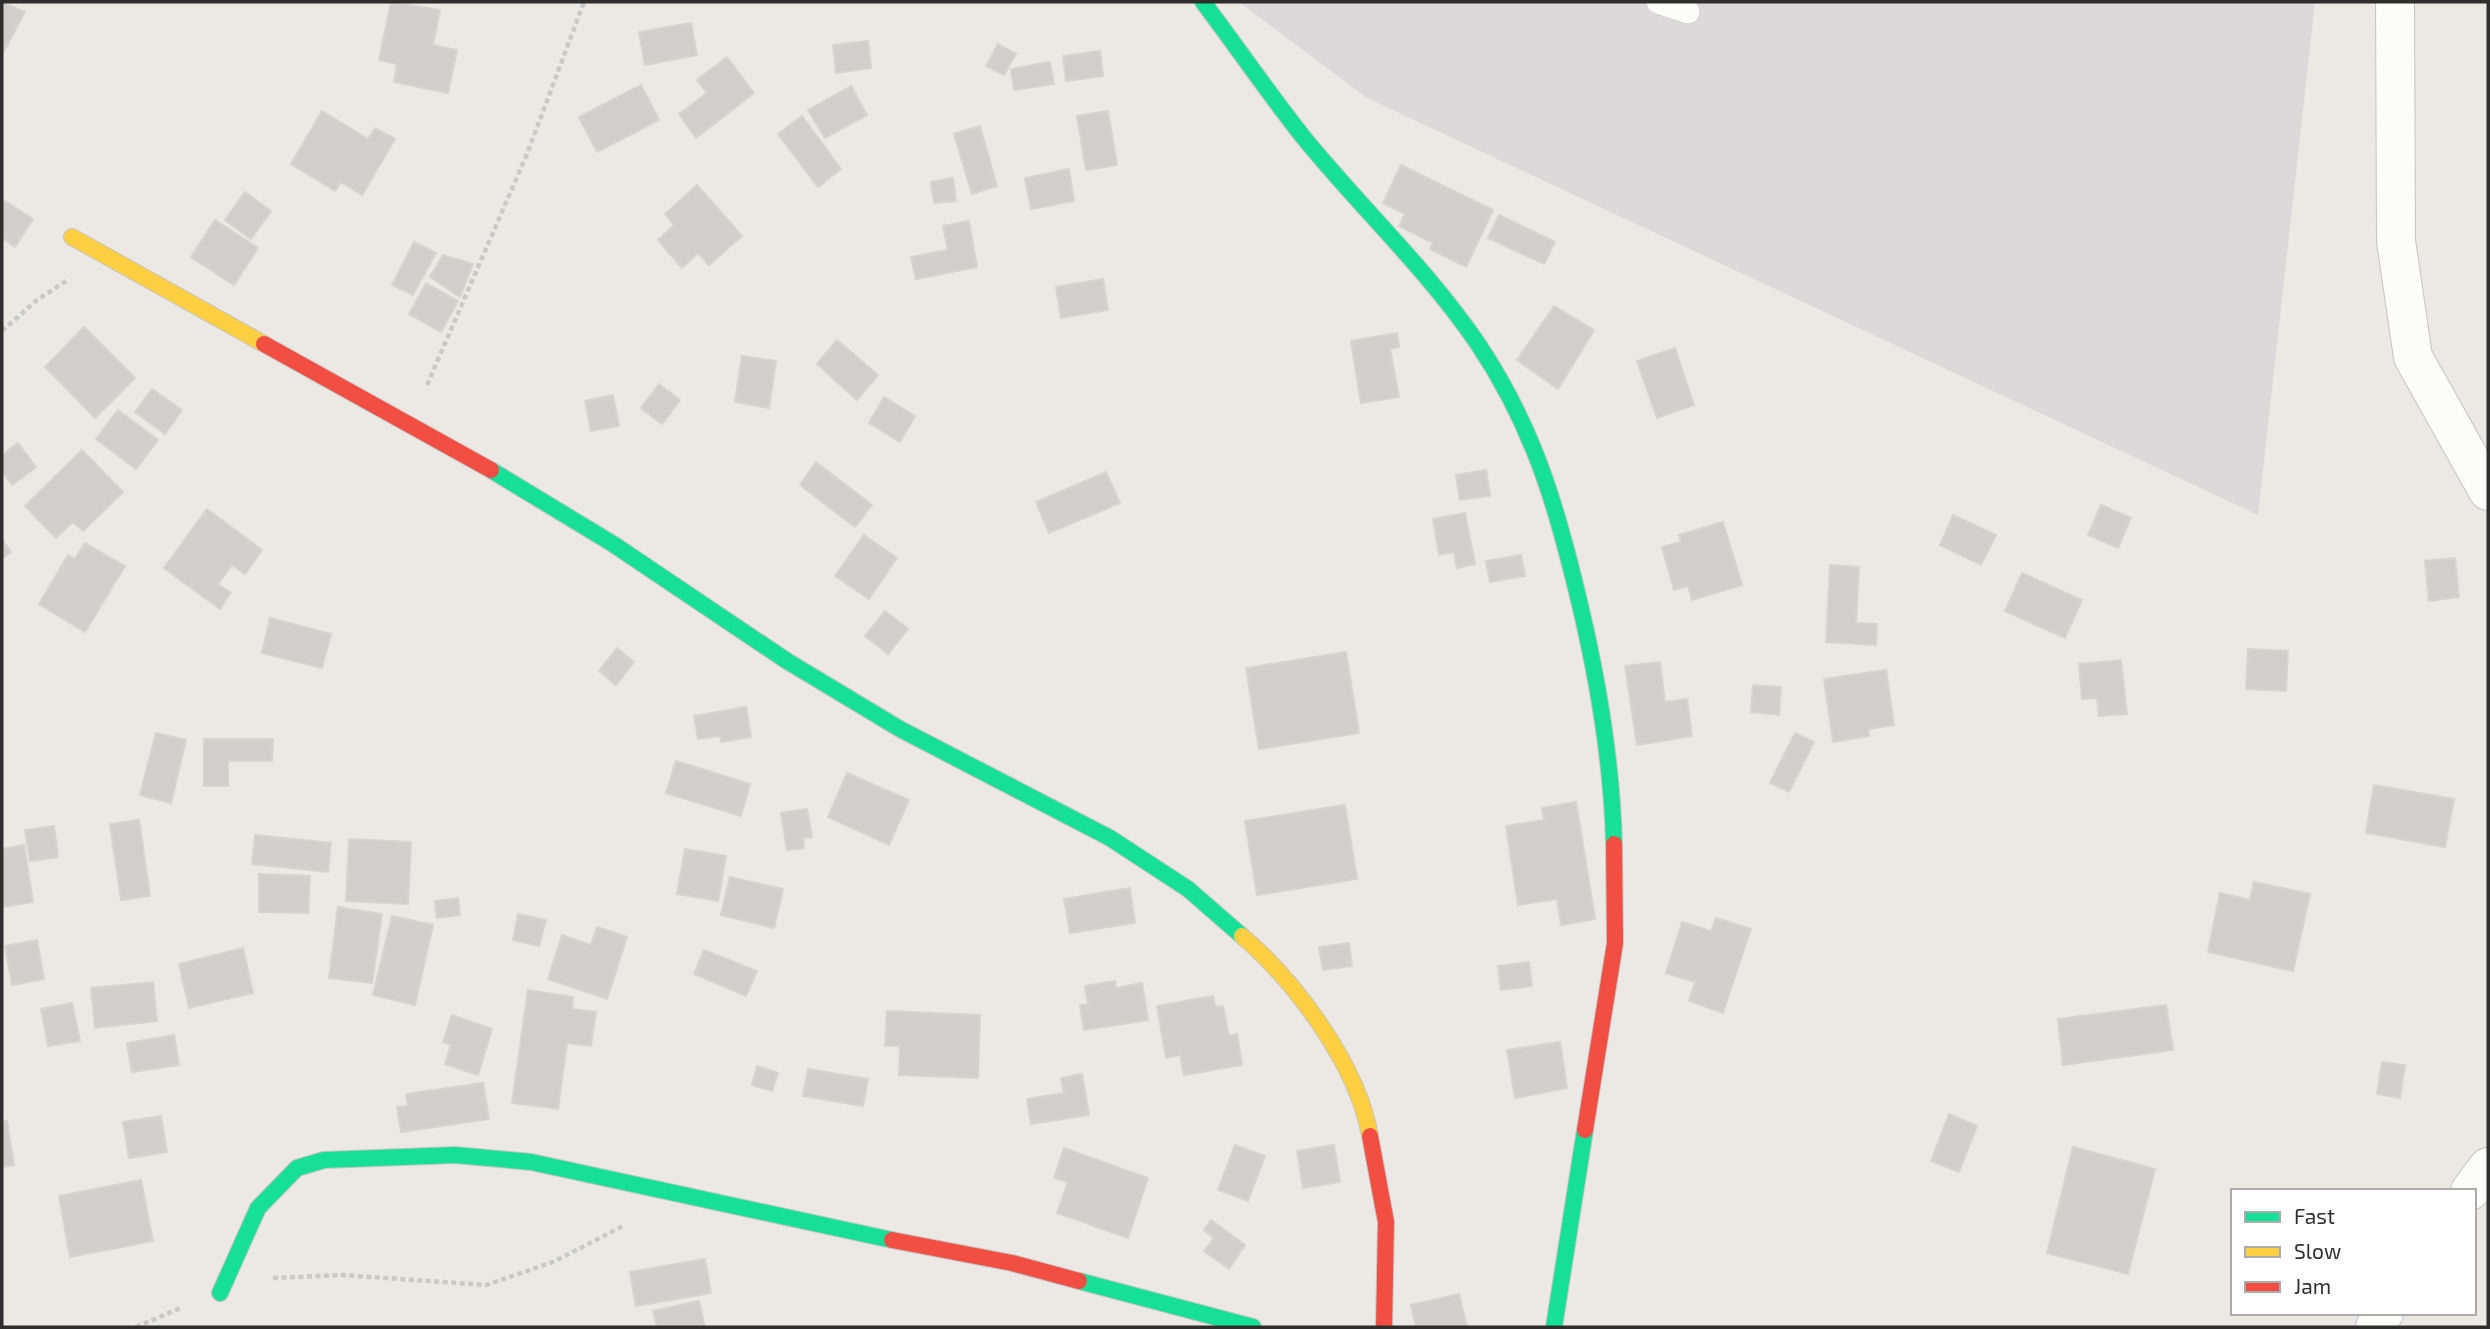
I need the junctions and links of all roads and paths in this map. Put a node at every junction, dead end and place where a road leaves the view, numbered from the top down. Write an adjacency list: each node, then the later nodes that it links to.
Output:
1 (584, 2): 9 (path)
2 (1203, 2): 18 (street)
3 (1658, 2): 5 (lane)
4 (2395, 2): 10 (street)
5 (1688, 12)
6 (72, 237): 7 (street)
7 (104, 256): 8 (path); 9 (street)
8 (2, 331)
9 (409, 425): 17 (street)
10 (2488, 491)
11 (2488, 1167): 12 (street)
12 (2472, 1189)
13 (683, 1196): 14 (path); 14 (street); 16 (street)
14 (220, 1293): 15 (path)
15 (136, 1327)
16 (1253, 1327)
17 (1384, 1327)
18 (1554, 1327)

